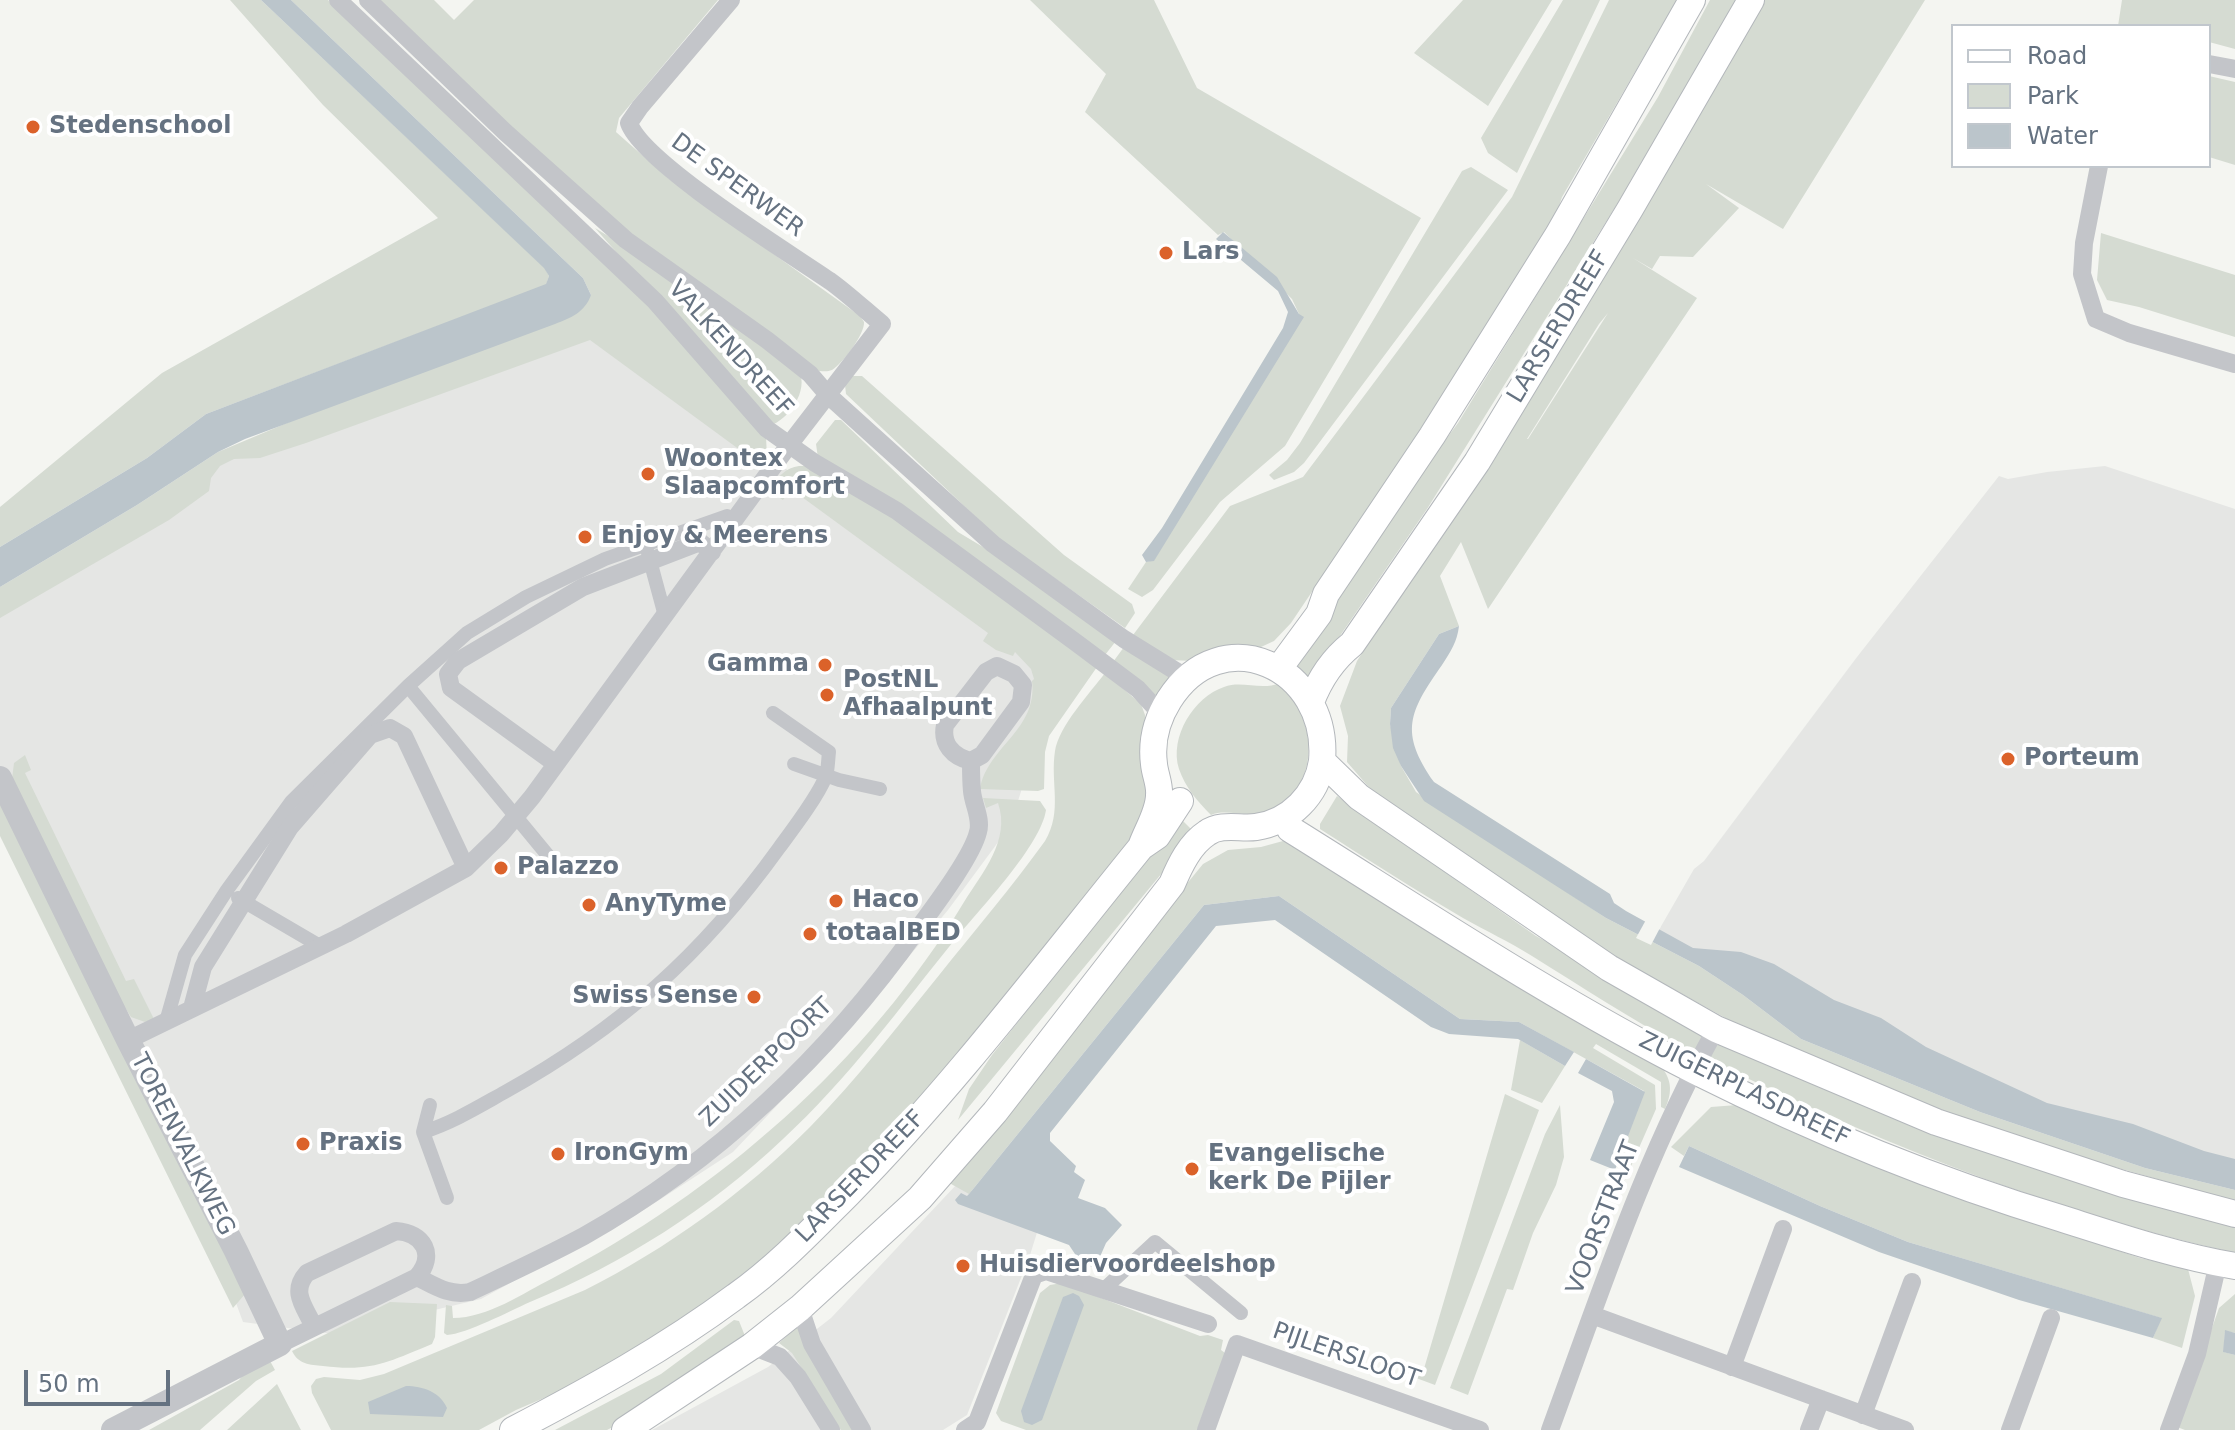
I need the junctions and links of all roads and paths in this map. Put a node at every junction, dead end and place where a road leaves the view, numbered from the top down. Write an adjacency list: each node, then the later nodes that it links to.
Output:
1 (338, 0): 11 (street, VALKENDREEF)
2 (368, 0): 10 (street, VALKENDREEF)
3 (731, 0): 10 (street, DE SPERWER)
4 (1692, 0): 16 (main road, LARSERDREEF)
5 (1751, 0): 19 (main road, LARSERDREEF)
6 (2211, 64): 7 (street)
7 (2235, 69)
8 (2099, 168): 9 (street)
9 (2235, 364)
10 (828, 395): 11 (street); 17 (street, VALKENDREEF)
11 (789, 445): 12 (street); 21 (street, VALKENDREEF)
12 (735, 520): 13 (street); 14 (street)
13 (648, 552): 14 (street); 15 (street); 18 (street); 23 (street)
14 (712, 552): 15 (street)
15 (665, 616): 23 (street)
16 (1270, 664): 17 (main road); 19 (main road); 21 (main road)
17 (1187, 678): 21 (main road)
18 (408, 686): 30 (street); 35 (street)
19 (1320, 702): 25 (main road)
20 (773, 713): 26 (street)
21 (1166, 719): 29 (main road)
22 (971, 761): 22 (street); 48 (street, ZUIDERPOORT)
23 (556, 764): 30 (street)
24 (794, 764): 26 (street)
25 (1327, 766): 31 (main road); 32 (main road); 39 (main road, ZUIGERPLASDREEF)
26 (826, 775): 28 (street); 43 (street)
27 (0, 778): 40 (street, TORENVALKWEG)
28 (880, 789)
29 (1170, 799): 32 (main road); 64 (main road, LARSERDREEF)
30 (517, 816): 33 (street); 34 (street)
31 (1290, 829): 32 (main road); 41 (main road, ZUIGERPLASDREEF)
32 (1217, 835): 51 (main road, LARSERDREEF)
33 (550, 858)
34 (466, 868): 35 (street); 36 (street)
35 (235, 896): 36 (street); 37 (street); 38 (street)
36 (320, 946): 37 (street)
37 (192, 1008): 38 (street)
38 (166, 1022): 40 (street)
39 (1716, 1029): 41 (street, VOORSTRAAT); 45 (main road, ZUIGERPLASDREEF)
40 (128, 1040): 57 (street, TORENVALKWEG)
41 (1693, 1070): 47 (main road, ZUIGERPLASDREEF); 53 (street, VOORSTRAAT)
42 (430, 1105): 43 (street)
43 (423, 1132): 44 (street)
44 (447, 1198)
45 (2235, 1214)
46 (1783, 1229): 59 (street)
47 (2227, 1265): 74 (street)
48 (417, 1277): 56 (street); 56 (street)
49 (1912, 1282): 61 (street)
50 (1103, 1290): 52 (street); 55 (street); 62 (street)
51 (800, 1308): 58 (main road, LARSERDREEF); 67 (street)
52 (1241, 1313)
53 (1592, 1315): 59 (street); 70 (street, VOORSTRAAT)
54 (2051, 1318): 73 (street)
55 (1208, 1324)
56 (314, 1327): 57 (street)
57 (280, 1344): 63 (street)
58 (752, 1346): 65 (main road, LARSERDREEF); 66 (street)
59 (1732, 1367): 60 (street)
60 (1821, 1399): 61 (street); 71 (street)
61 (1863, 1415): 72 (street)
62 (971, 1426)
63 (113, 1430)
64 (513, 1430)
65 (625, 1430)
66 (831, 1430)
67 (862, 1430)
68 (1206, 1430): 69 (street, PIJLERSLOOT)
69 (1480, 1430)
70 (1550, 1430)
71 (1809, 1430)
72 (1905, 1430)
73 (2010, 1430)
74 (2169, 1430)

